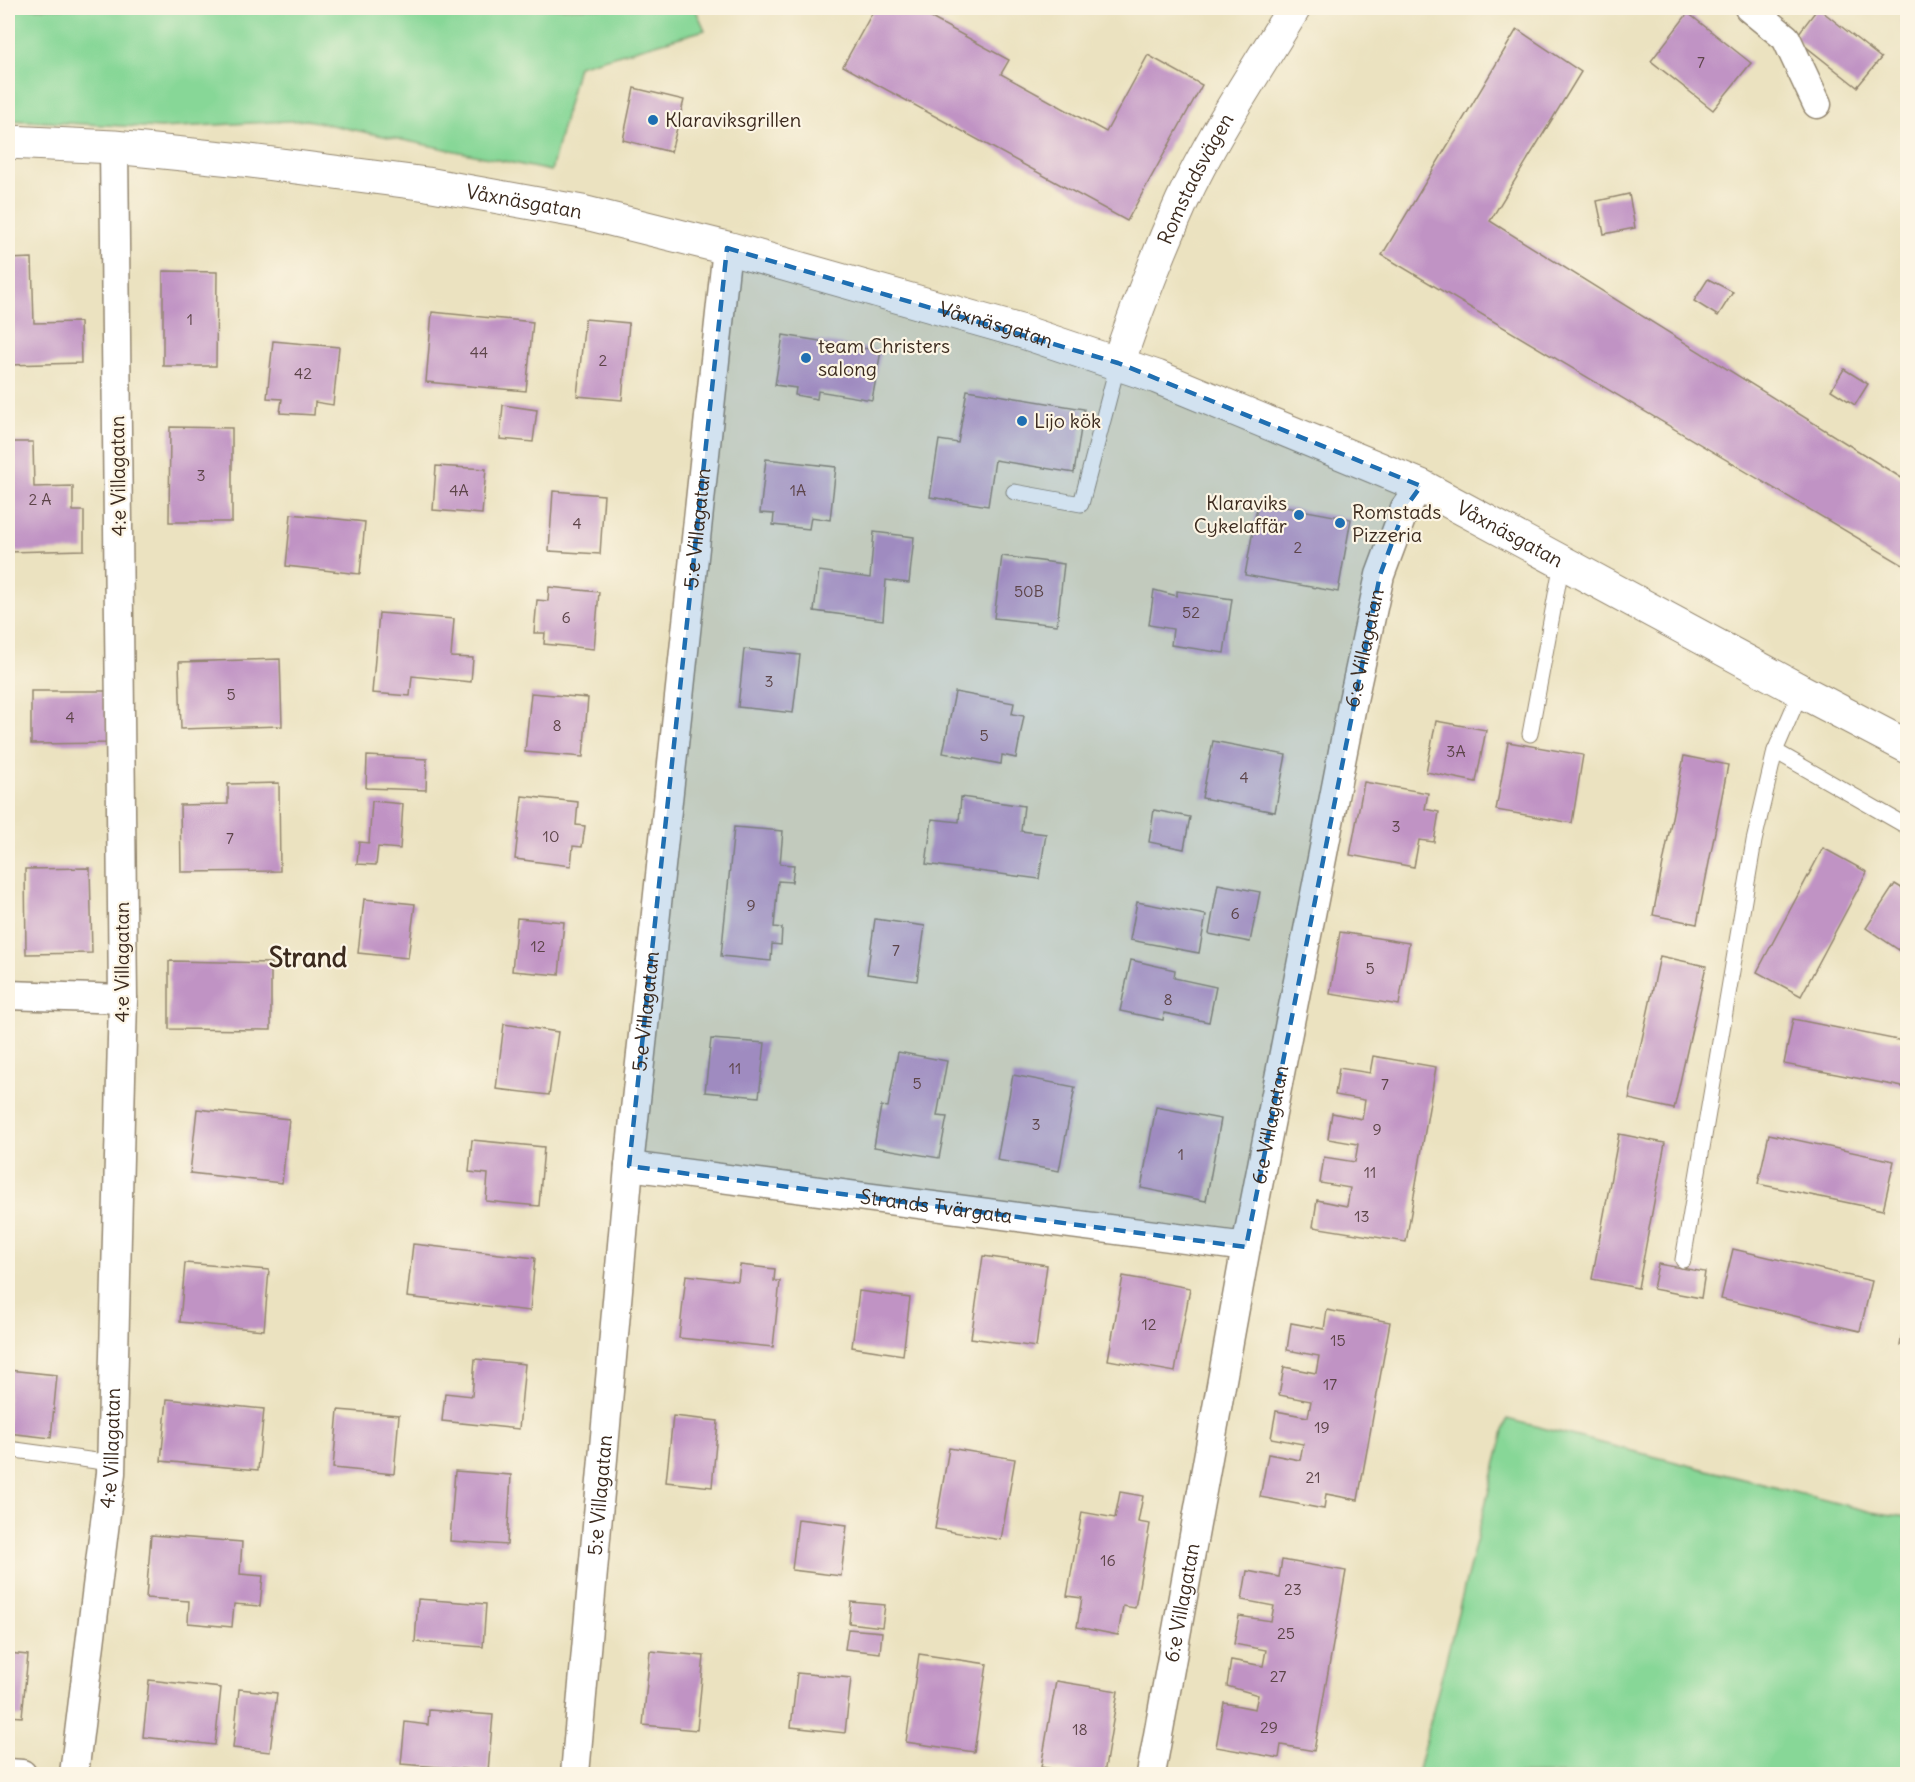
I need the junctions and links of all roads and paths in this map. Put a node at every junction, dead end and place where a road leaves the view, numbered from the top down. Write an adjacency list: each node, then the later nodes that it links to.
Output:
1 (1294, 8): 7 (street, Romstadsvägen)
2 (1749, 8): 3 (street)
3 (1817, 104)
4 (8, 142): 5 (street, Våxnäsgatan)
5 (114, 147): 6 (street, Våxnäsgatan); 17 (street, 4:e Villagatan)
6 (727, 248): 7 (street, Våxnäsgatan); 18 (street, 5:e Villagatan)
7 (1118, 363): 8 (street, Våxnäsgatan); 9 (lane)
8 (1421, 486): 10 (street, Våxnäsgatan); 19 (street, 6:e Villagatan)
9 (1014, 492)
10 (1562, 562): 11 (street, Våxnäsgatan); 12 (lane)
11 (1801, 692): 13 (street, Våxnäsgatan); 14 (lane)
12 (1530, 734)
13 (1908, 747)
14 (1774, 752): 15 (lane); 20 (lane)
15 (1908, 827)
16 (8, 995): 17 (street)
17 (123, 999): 22 (street, 4:e Villagatan)
18 (629, 1166): 19 (street, Strands Tvärgata); 26 (street, 5:e Villagatan)
19 (1246, 1247): 27 (street, 6:e Villagatan)
20 (1683, 1260)
21 (8, 1449): 22 (lane)
22 (111, 1463): 25 (street, 4:e Villagatan)
23 (8, 1773): 24 (street)
24 (22, 1774)
25 (74, 1774)
26 (575, 1774)
27 (1151, 1774)

